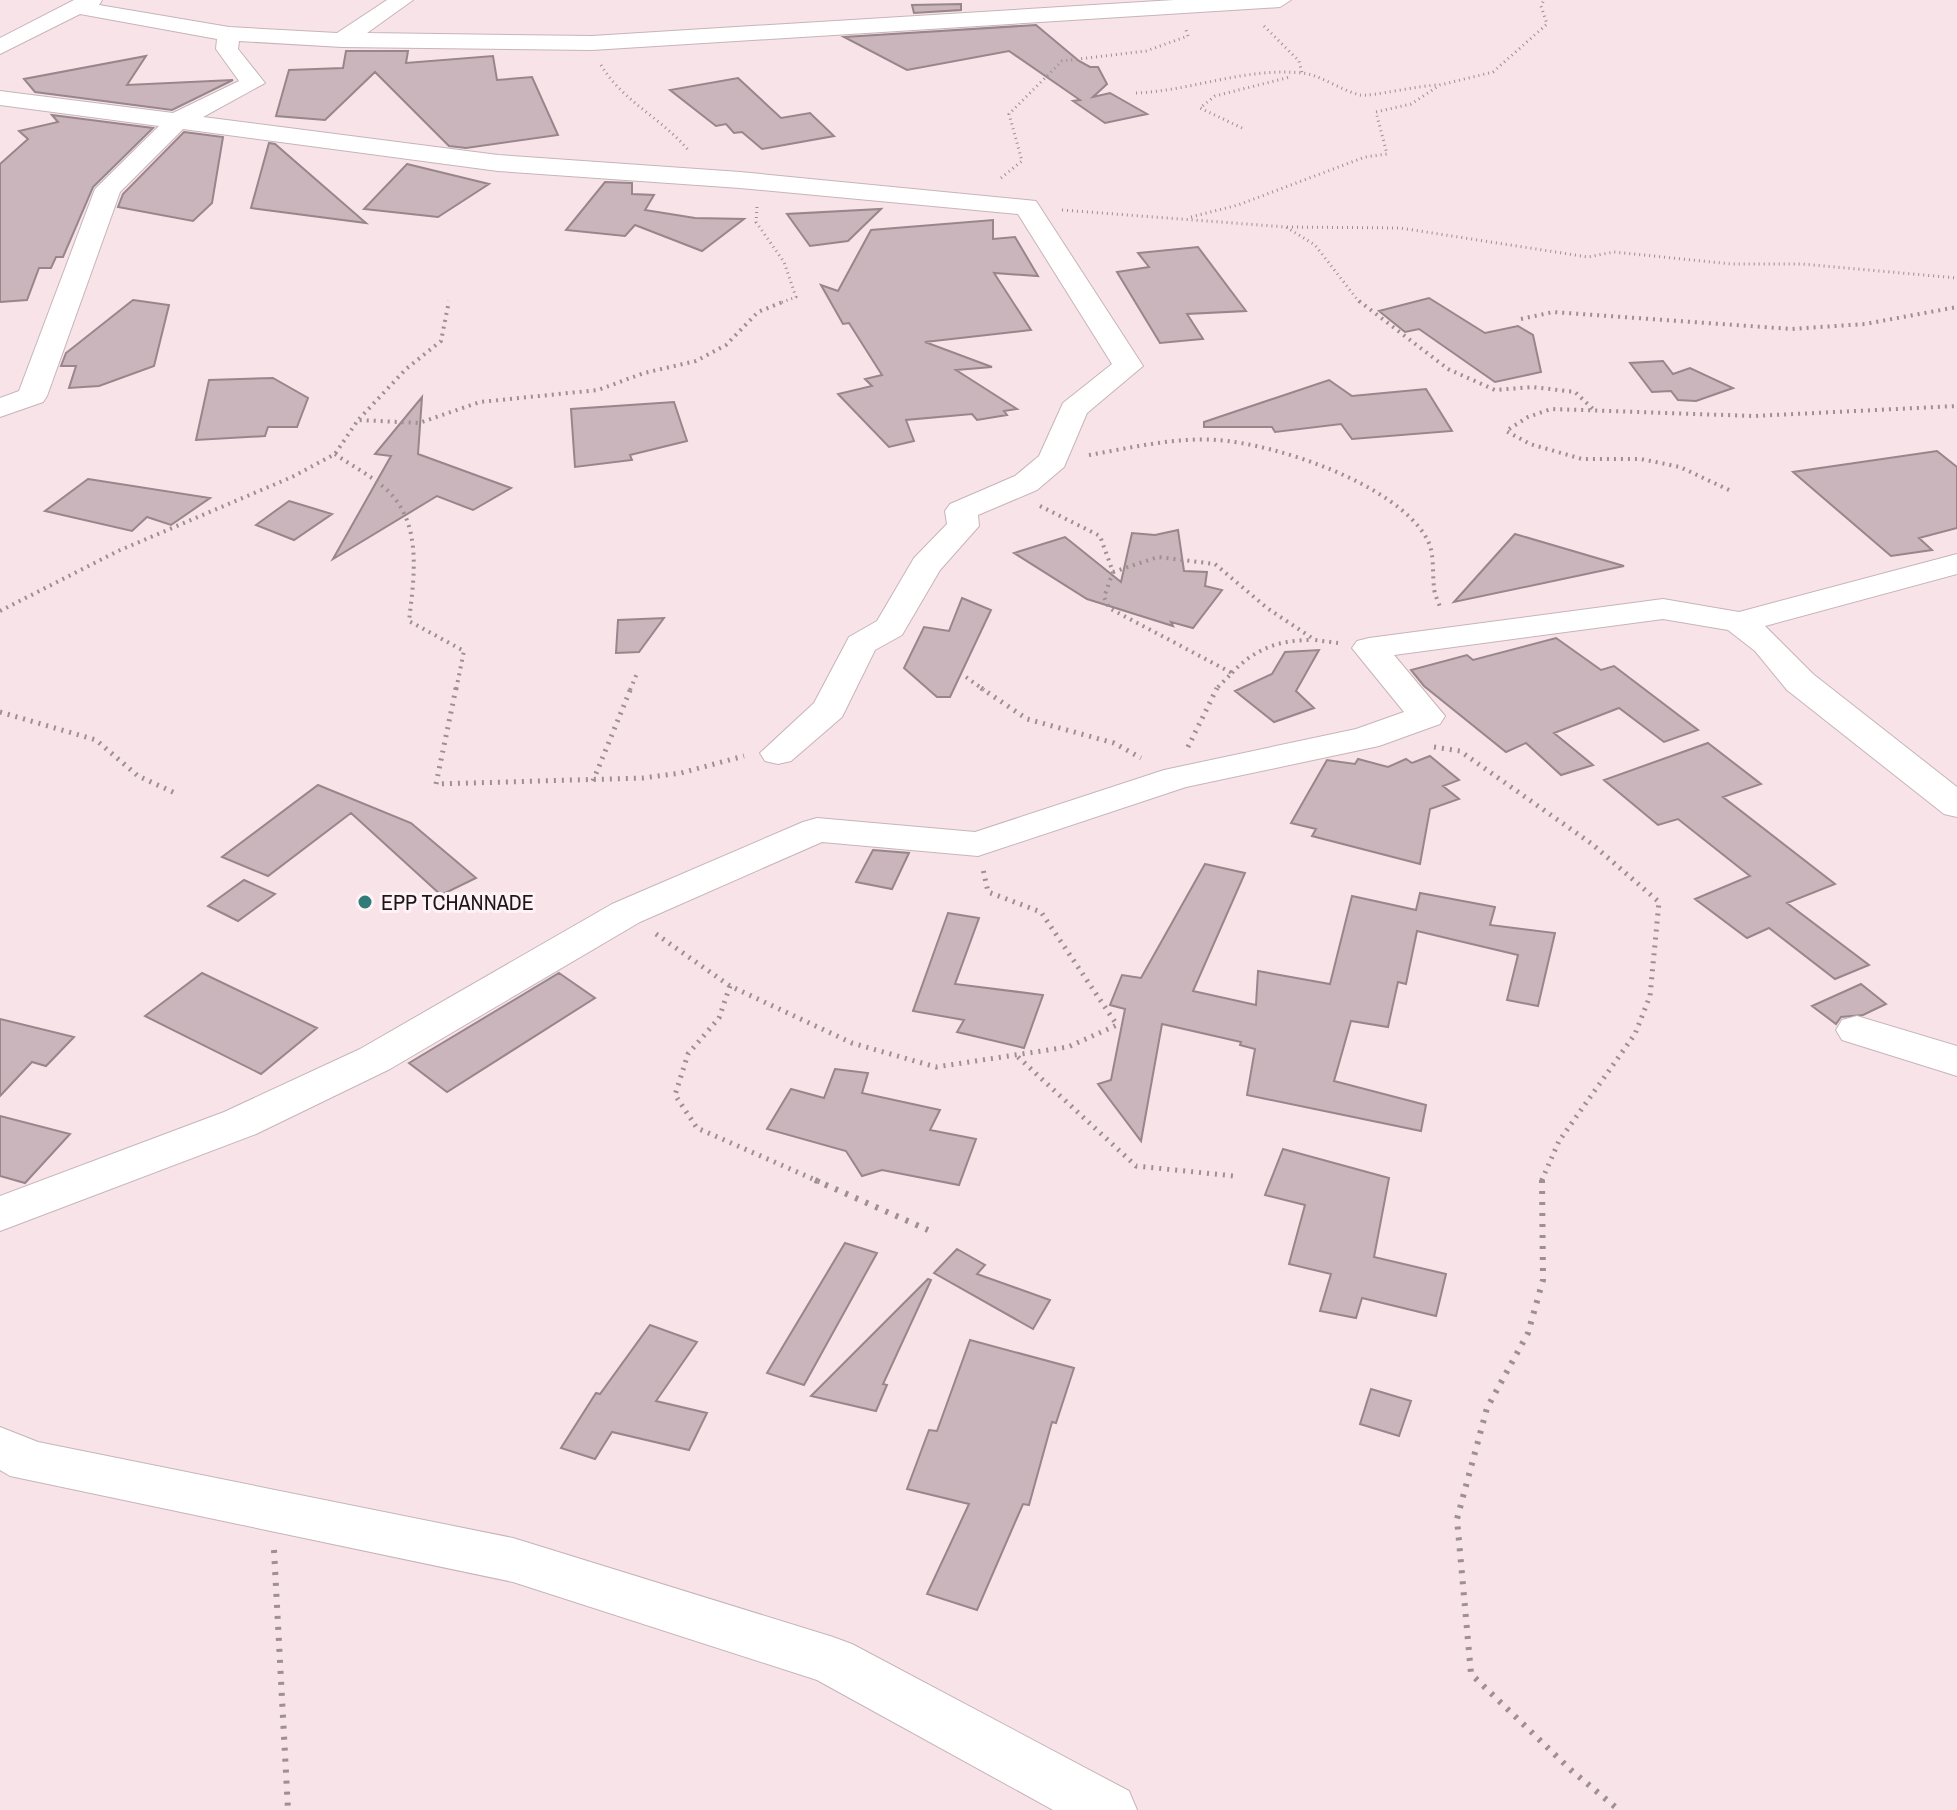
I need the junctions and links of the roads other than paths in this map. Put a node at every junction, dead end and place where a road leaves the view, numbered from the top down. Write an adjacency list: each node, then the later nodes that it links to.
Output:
1 (402, 0): 8 (street)
2 (1280, 0): 3 (street)
3 (1227, 3): 8 (street)
4 (83, 4): 6 (street); 7 (street)
5 (12, 15): 6 (street)
6 (49, 20): 9 (street)
7 (229, 34): 8 (street); 11 (street)
8 (342, 40)
9 (0, 47)
10 (0, 98): 11 (street)
11 (179, 120): 12 (street); 15 (street)
12 (0, 408)
13 (1957, 564): 14 (street)
14 (1739, 622): 16 (street); 19 (street)
15 (778, 753)
16 (1957, 806)
17 (1857, 1030): 18 (street)
18 (1957, 1061)
19 (0, 1214)
20 (0, 1447): 21 (street)
21 (1108, 1810)

